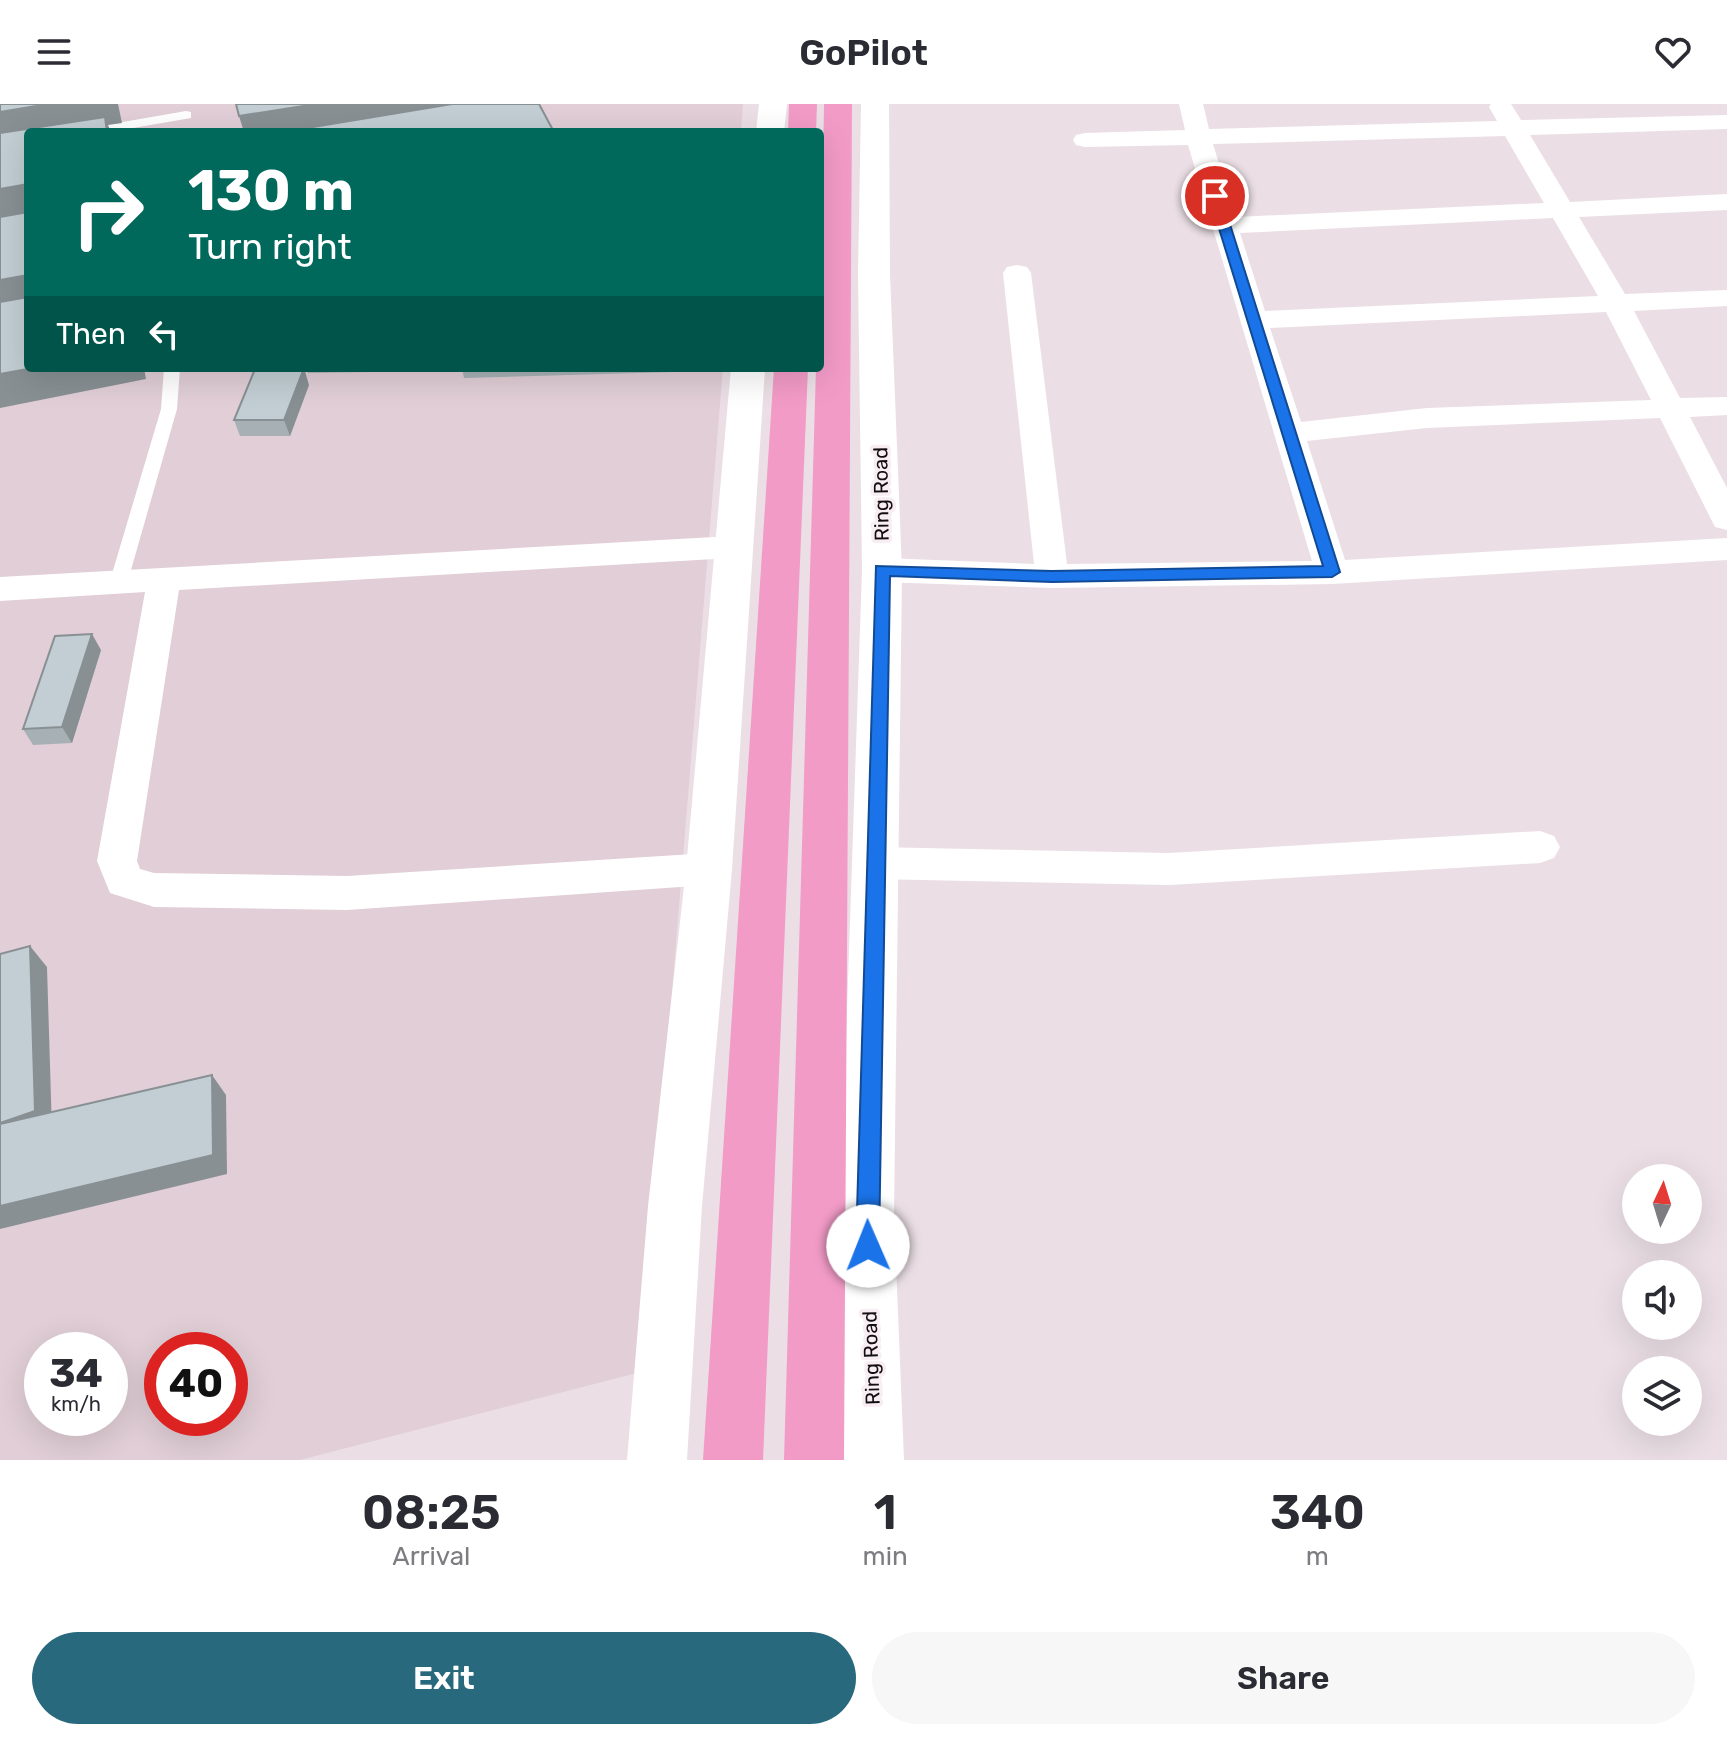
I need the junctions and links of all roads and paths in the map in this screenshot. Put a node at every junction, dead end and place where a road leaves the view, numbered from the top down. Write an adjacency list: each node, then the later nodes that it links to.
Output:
1 (773, 104): 10 (street)
2 (803, 104): 11 (highway)
3 (838, 104): 41 (highway)
4 (875, 104): 30 (street, Ring Road)
5 (1191, 104): 12 (street)
6 (185, 110): 9 (lane)
7 (1506, 115): 8 (street); 12 (street); 15 (street)
8 (1727, 122)
9 (106, 128)
10 (770, 128)
11 (802, 128)
12 (1201, 139): 13 (street); 16 (street)
13 (1085, 140)
14 (1727, 202): 15 (street)
15 (1562, 208): 16 (street); 19 (street)
16 (1224, 226): 20 (street)
17 (1017, 273): 32 (street)
18 (1727, 298): 19 (street)
19 (1616, 303): 20 (street); 25 (street)
20 (1254, 320): 26 (street)
21 (172, 372): 34 (lane)
22 (748, 372): 28 (street)
23 (791, 372): 40 (highway)
24 (1727, 406): 25 (street)
25 (1670, 408): 26 (street); 27 (street)
26 (1289, 433): 31 (street)
27 (1727, 519)
28 (732, 547): 33 (street); 38 (street)
29 (1727, 549): 31 (street)
30 (882, 570): 32 (street); 37 (street, Ring Road)
31 (1332, 572): 32 (street)
32 (1052, 576)
33 (164, 581): 34 (street); 38 (street)
34 (118, 584): 35 (street)
35 (0, 589)
36 (1540, 847): 37 (street)
37 (874, 863): 42 (street, Ring Road)
38 (709, 869): 39 (street)
39 (657, 1460)
40 (733, 1460)
41 (814, 1460)
42 (874, 1460)

